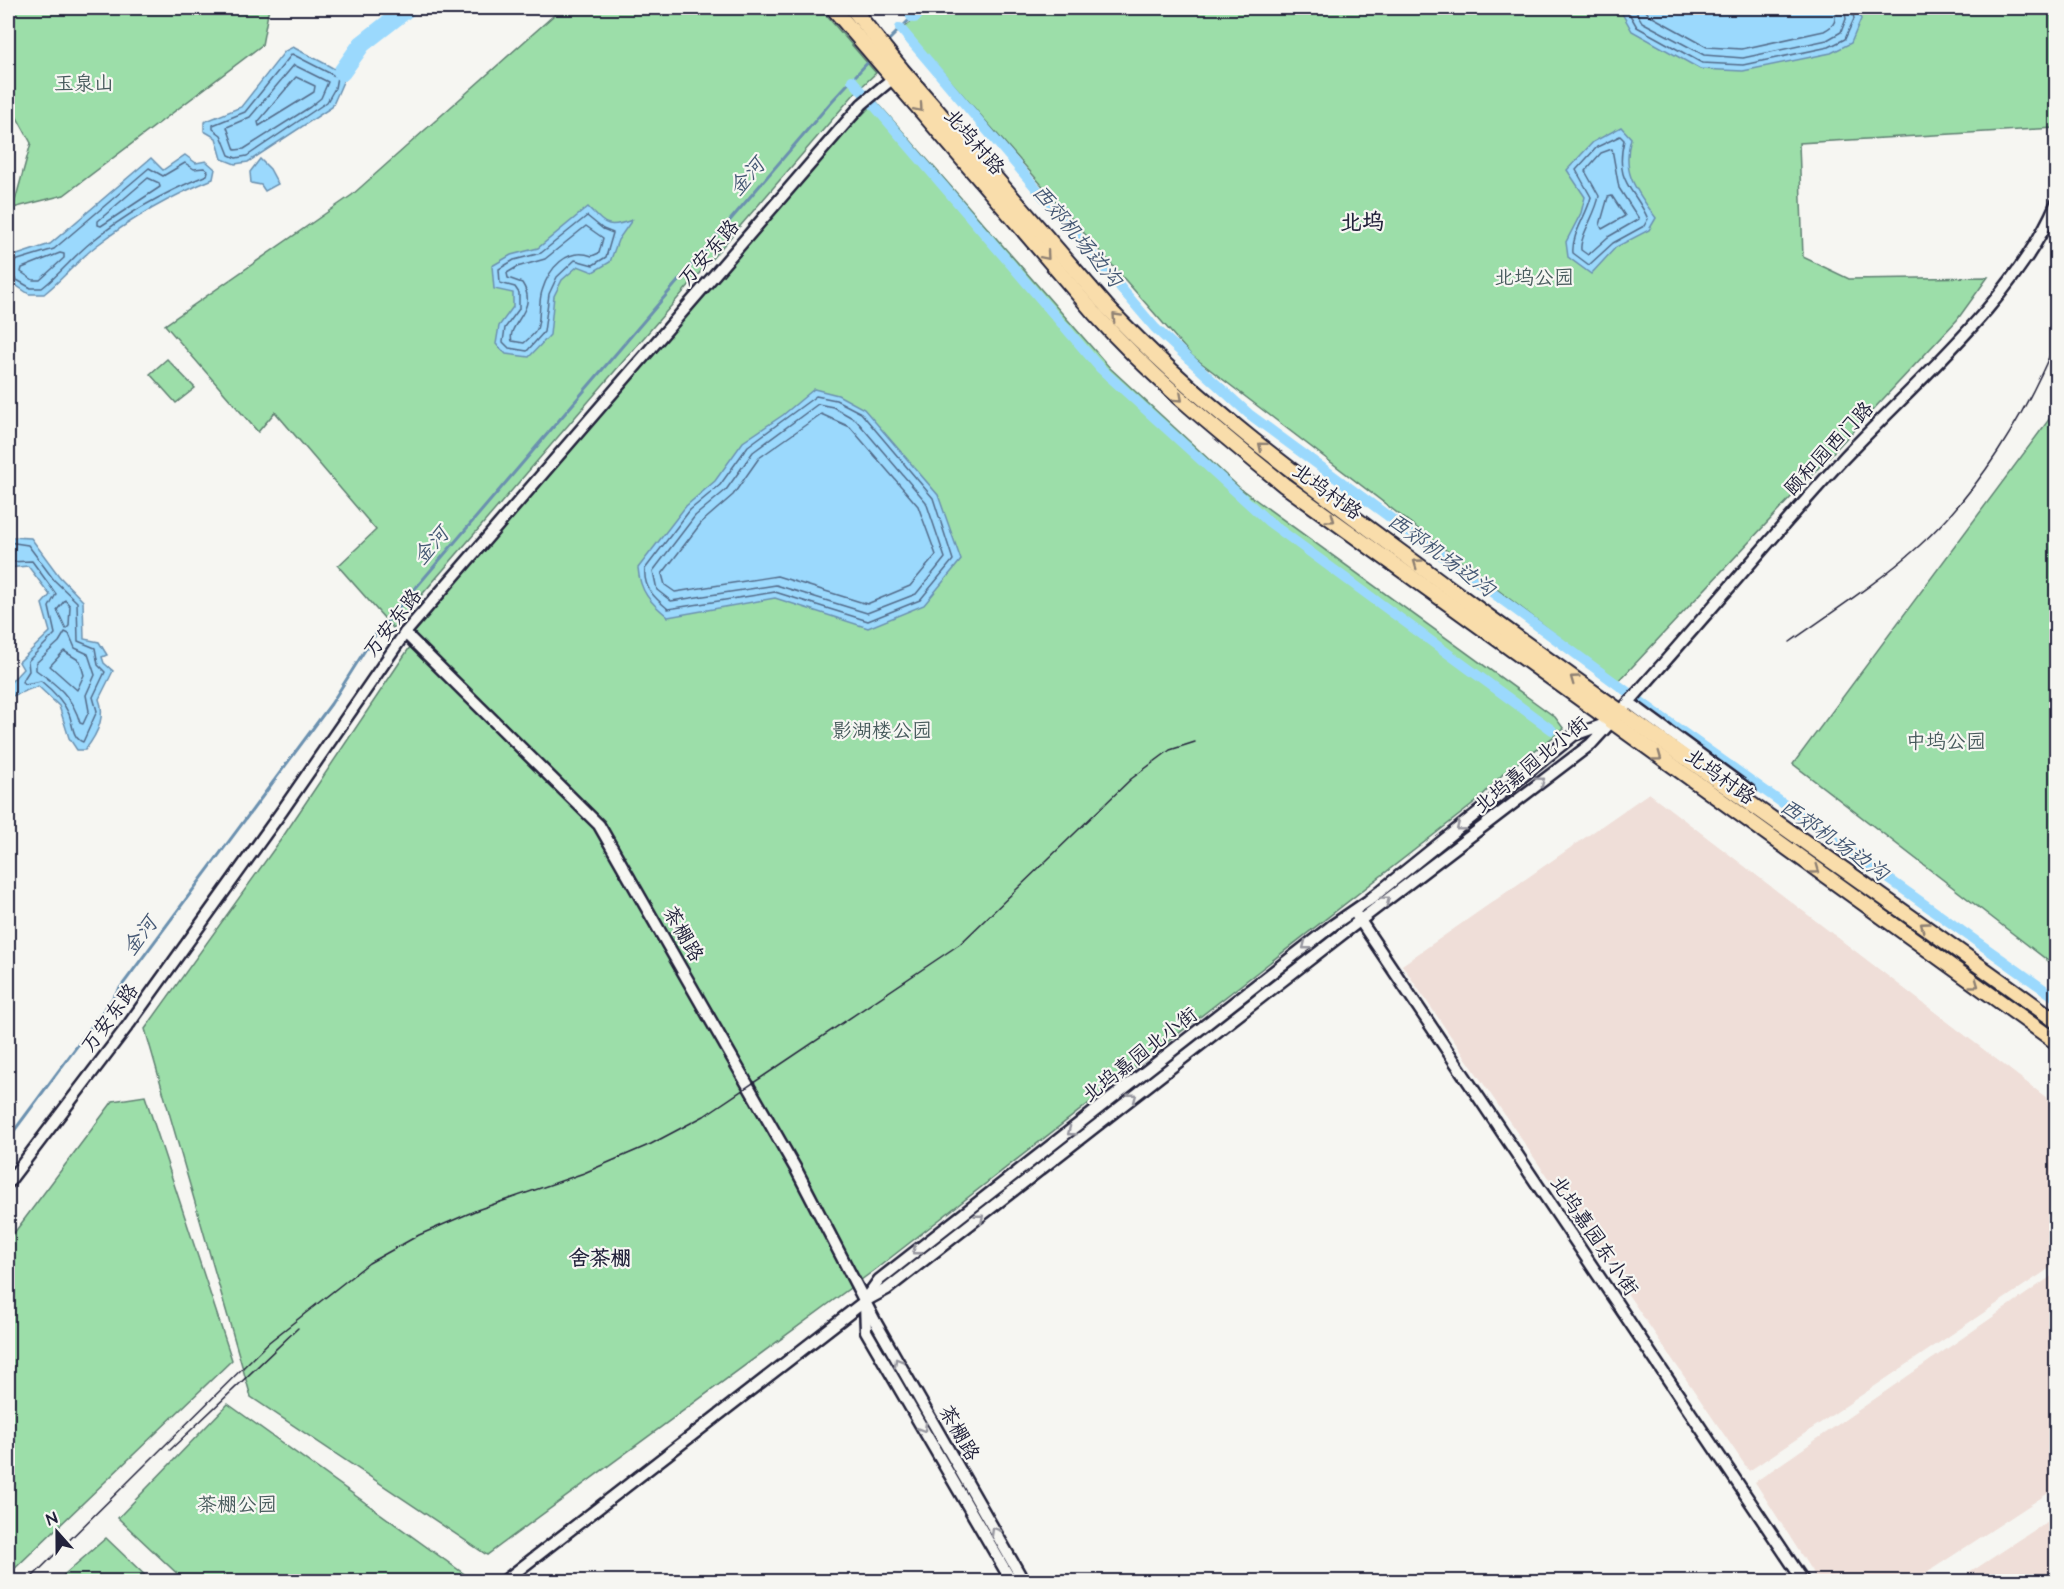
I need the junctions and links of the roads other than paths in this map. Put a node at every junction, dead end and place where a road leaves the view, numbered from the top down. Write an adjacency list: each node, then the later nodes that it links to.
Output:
1 (833, 8): 3 (main road, 北坞村路)
2 (852, 8): 3 (main road, 北坞村路)
3 (886, 59): 4 (main road, 北坞村路)
4 (898, 74): 6 (street, 万安东路); 7 (main road, 北坞村路)
5 (2056, 204): 7 (street, 颐和园西门路)
6 (405, 633): 13 (street, 万安东路); 14 (street, 茶棚路)
7 (1620, 713): 8 (street, 北坞村路); 9 (main road, 北坞村路); 10 (street, 北坞嘉园北小街, one-way to 7); 10 (street, 北坞嘉园北小街, one-way to 10); 12 (main road, 北坞村路, one-way to 12)
8 (1750, 791): 9 (main road)
9 (1759, 810): 11 (main road, 北坞村路, one-way to 9)
10 (1356, 916): 14 (street, 北坞嘉园北小街); 18 (street, 北坞嘉园东小街)
11 (2056, 1022)
12 (2056, 1042)
13 (8, 1183)
14 (864, 1301): 15 (street, 北坞嘉园北小街); 16 (street, 茶棚路, one-way to 16); 17 (street, 茶棚路, one-way to 14)
15 (503, 1581)
16 (1012, 1581)
17 (1024, 1581)
18 (1804, 1581)

